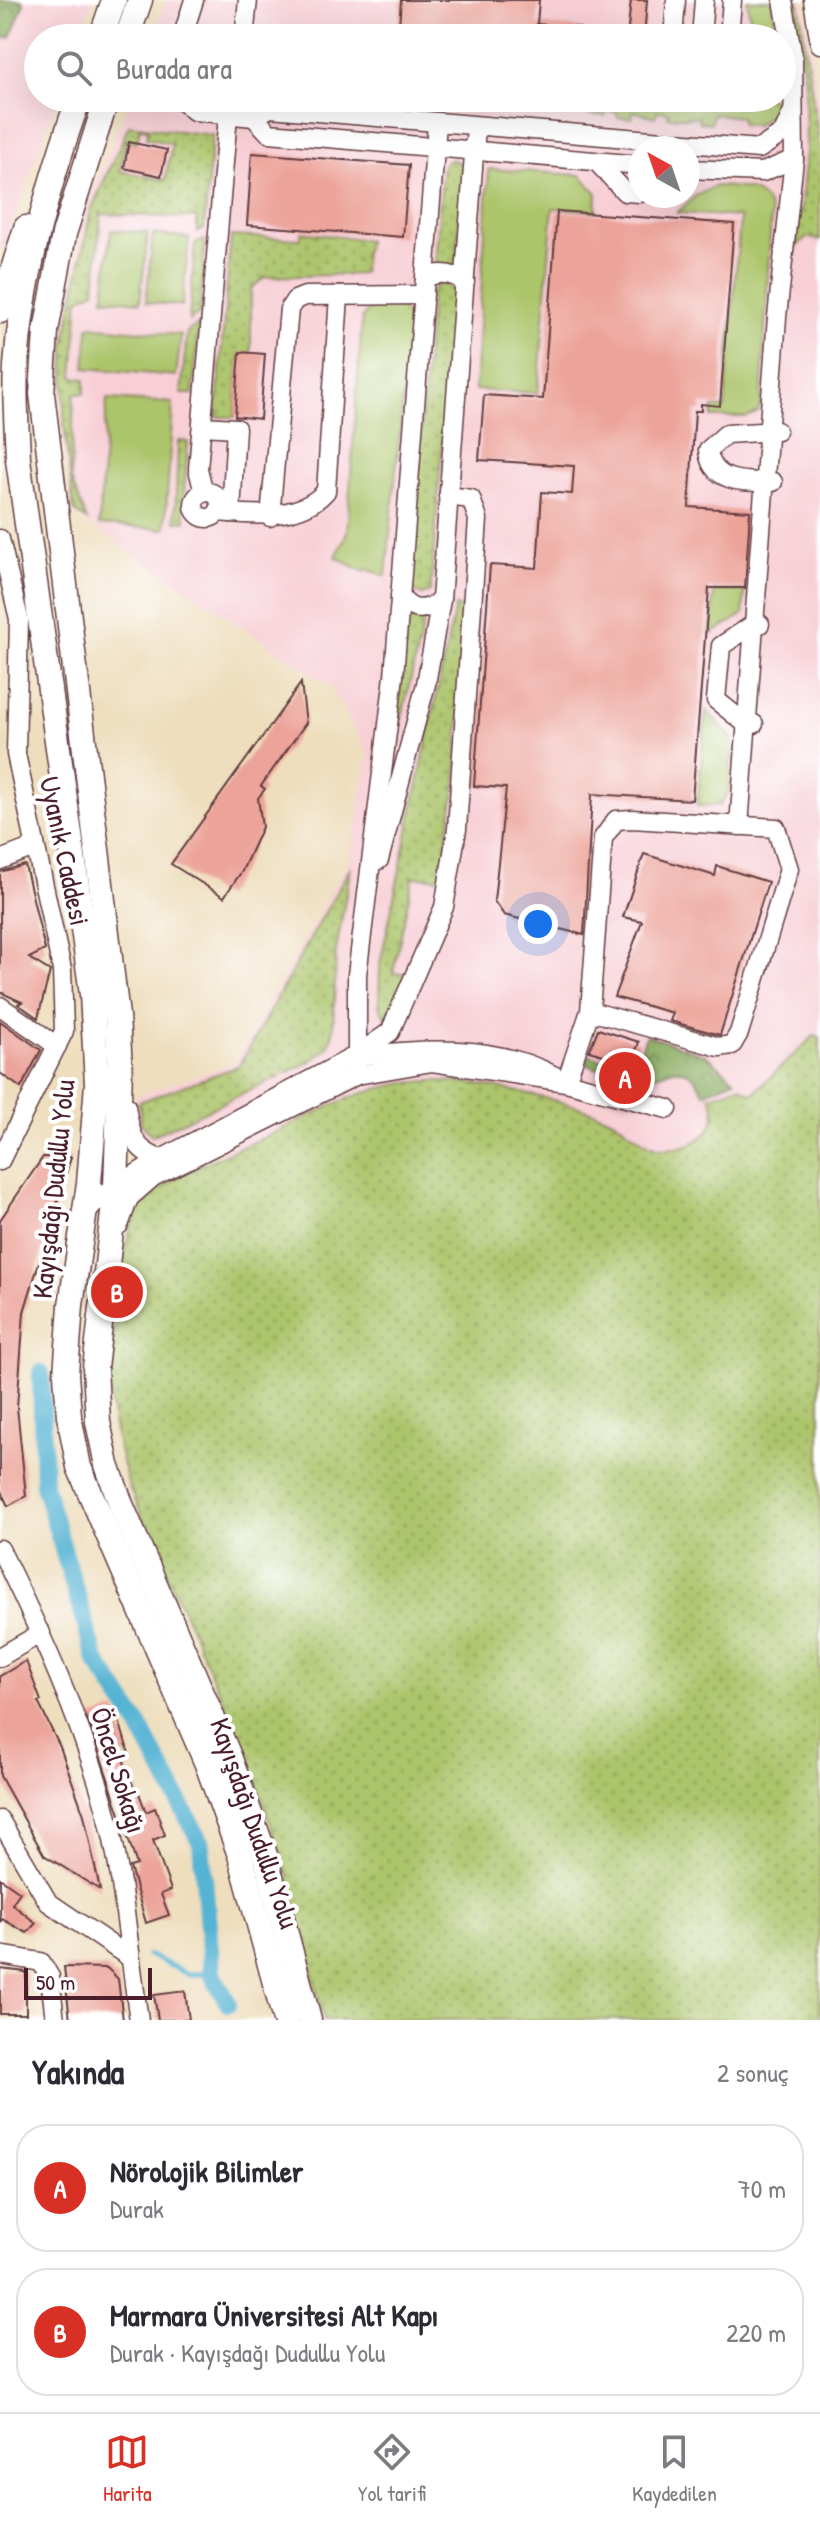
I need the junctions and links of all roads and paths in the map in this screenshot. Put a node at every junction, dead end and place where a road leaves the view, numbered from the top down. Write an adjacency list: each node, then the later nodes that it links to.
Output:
1 (114, 0): 10 (main road)
2 (140, 0): 11 (main road)
3 (194, 0): 12 (street)
4 (248, 0): 13 (street)
5 (676, 0): 14 (street)
6 (704, 0): 15 (street)
7 (732, 0): 16 (street)
8 (783, 0): 17 (street)
9 (813, 0): 18 (street)
10 (106, 24)
11 (132, 24)
12 (186, 24)
13 (245, 24)
14 (674, 24)
15 (702, 24)
16 (730, 24)
17 (785, 24)
18 (820, 44)
19 (73, 112): 42 (main road)
20 (74, 112): 69 (main road, Kayışdağı Dudullu Yolu)
21 (103, 112): 63 (main road, Kayışdağı Dudullu Yolu)
22 (239, 112): 43 (street)
23 (240, 112): 29 (street)
24 (315, 112): 27 (street)
25 (787, 112): 30 (street)
26 (791, 112): 32 (street)
27 (437, 123): 28 (street); 29 (street)
28 (476, 127): 30 (street); 31 (street)
29 (435, 146): 31 (street); 40 (street)
30 (759, 149): 32 (street)
31 (474, 151): 33 (street); 39 (street)
32 (794, 159): 36 (street); 38 (street)
33 (597, 162): 34 (street); 37 (street)
34 (628, 164)
35 (700, 169): 36 (street)
36 (763, 172): 38 (street)
37 (628, 192)
38 (791, 202): 44 (street)
39 (465, 282): 40 (street); 46 (street)
40 (424, 286): 41 (street); 50 (street)
41 (339, 296): 48 (street); 48 (street)
42 (0, 311)
43 (202, 426): 47 (street); 47 (street)
44 (773, 431): 45 (street); 45 (street)
45 (769, 482): 52 (street)
46 (448, 496): 51 (street); 62 (street)
47 (224, 512): 48 (street)
48 (270, 517)
49 (0, 539): 54 (street, Uyanık Caddesi)
50 (400, 595): 51 (street); 58 (street)
51 (441, 600): 58 (street)
52 (758, 624): 53 (street); 53 (street)
53 (751, 724): 55 (street)
54 (8, 750): 56 (street, Uyanık Caddesi)
55 (744, 826): 60 (street); 60 (street)
56 (34, 847): 57 (street); 61 (street, Uyanık Caddesi)
57 (0, 860)
58 (364, 909): 62 (street)
59 (0, 1006): 61 (street)
60 (590, 1011): 64 (street)
61 (57, 1046): 67 (street, Uyanık Caddesi)
62 (356, 1066): 64 (street); 66 (street); 70 (street)
63 (120, 1069): 66 (street); 68 (main road, Kayışdağı Dudullu Yolu)
64 (566, 1082): 65 (street)
65 (668, 1109)
66 (161, 1159): 68 (street)
67 (0, 1161)
68 (116, 1187): 69 (street); 70 (main road, Kayışdağı Dudullu Yolu)
69 (84, 1217): 79 (main road, Kayışdağı Dudullu Yolu)
70 (106, 1274): 80 (main road, Kayışdağı Dudullu Yolu)
71 (0, 1549): 72 (street, Öncel Sokağı)
72 (41, 1633): 73 (street); 76 (street, Öncel Sokağı)
73 (0, 1657)
74 (0, 1820): 76 (street)
75 (0, 1955): 77 (street)
76 (129, 1957): 78 (street, Öncel Sokağı)
77 (55, 2020)
78 (139, 2020)
79 (285, 2020)
80 (309, 2020)

